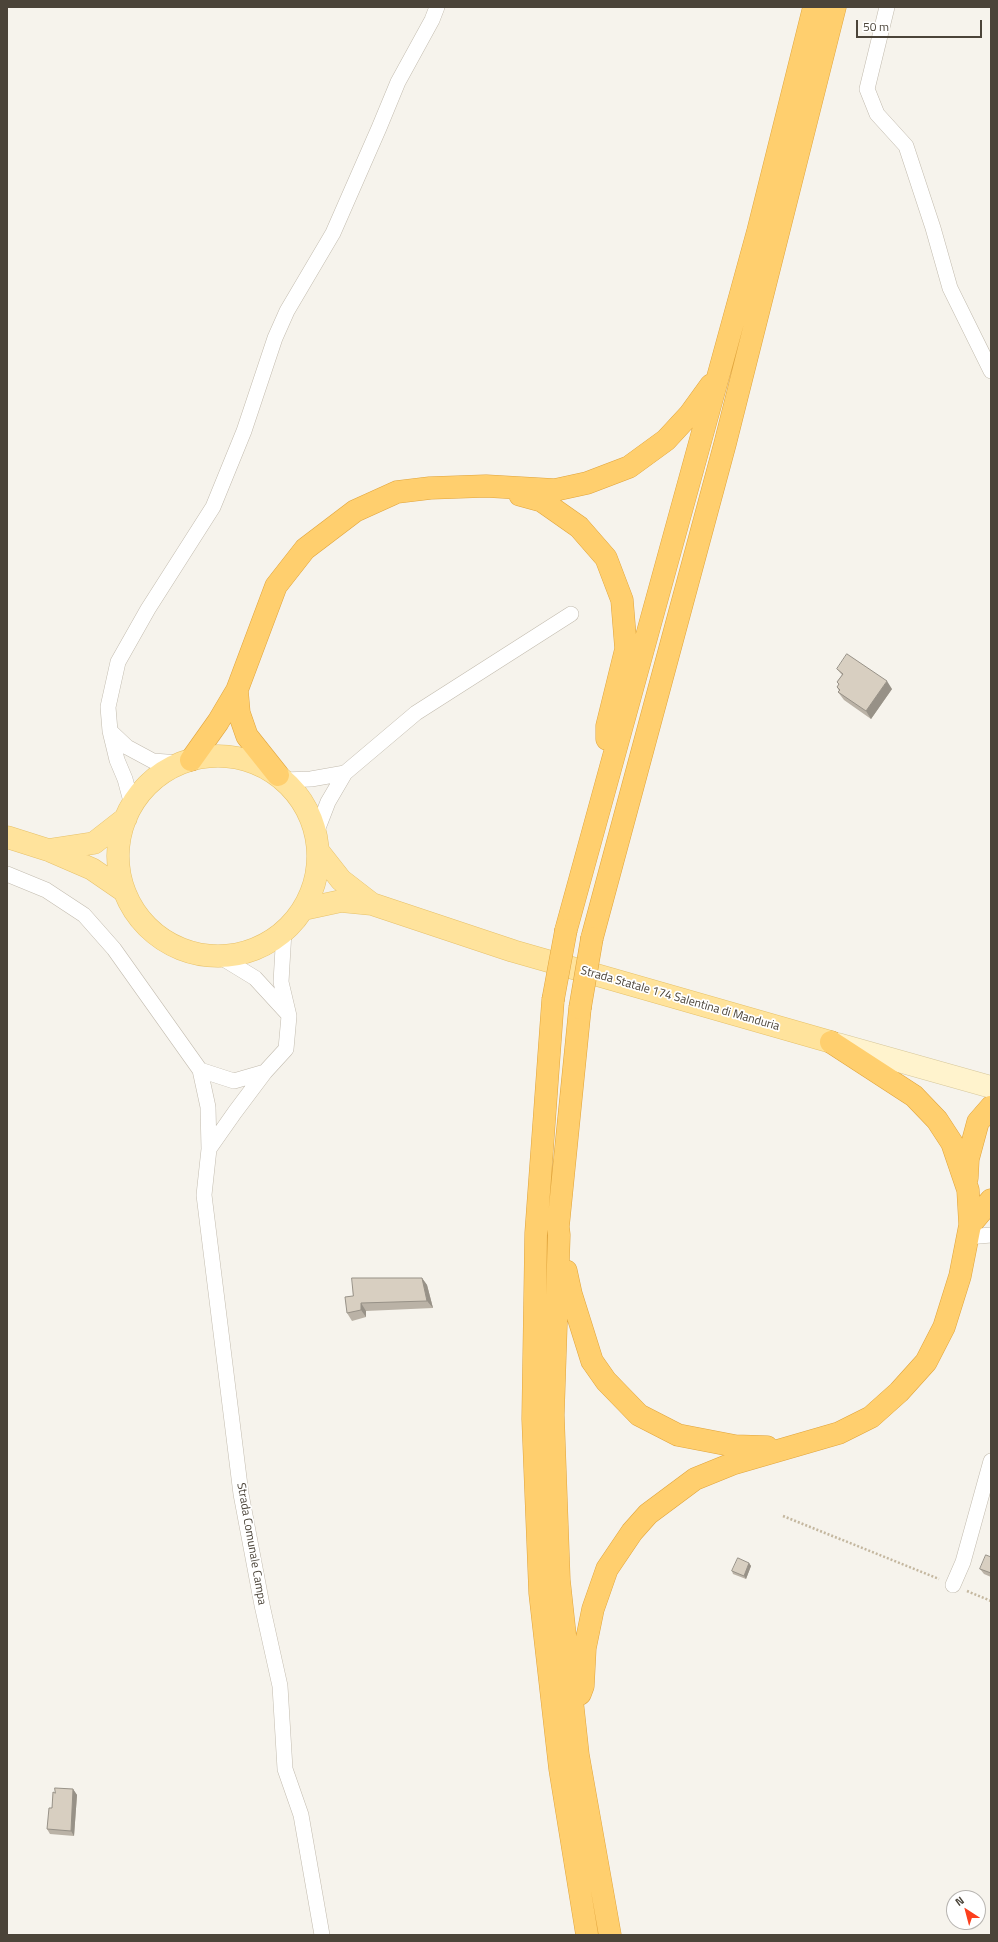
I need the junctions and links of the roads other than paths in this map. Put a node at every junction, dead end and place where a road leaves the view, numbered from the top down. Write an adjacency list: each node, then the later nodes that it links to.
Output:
1 (437, 7): 10 (street)
2 (814, 7): 6 (highway)
3 (835, 7): 35 (highway, bridge)
4 (887, 7): 5 (street)
5 (991, 370)
6 (719, 375): 7 (highway); 14 (highway)
7 (486, 486): 9 (highway); 14 (highway)
8 (571, 614): 12 (street)
9 (237, 690): 11 (highway); 13 (highway)
10 (110, 731): 11 (street); 15 (street)
11 (186, 762): 13 (main road); 15 (main road)
12 (345, 773): 13 (street); 17 (street)
13 (281, 777): 17 (main road)
14 (605, 790): 42 (highway, bridge)
15 (129, 811): 18 (main road); 20 (main road)
16 (7, 837): 18 (main road)
17 (317, 843): 21 (main road, Strada Statale 174 Salentina di Manduria); 22 (main road)
18 (48, 850): 20 (main road)
19 (7, 874): 27 (street)
20 (124, 891): 24 (main road)
21 (372, 904): 22 (main road, Strada Statale 174 Salentina di Manduria); 26 (main road, Strada Statale 174 Salentina di Manduria)
22 (304, 909): 23 (main road)
23 (284, 932): 24 (main road); 25 (street)
24 (219, 956): 25 (street)
25 (290, 1016): 28 (street)
26 (831, 1042): 29 (main road, Strada Statale 174 Salentina di Manduria); 32 (highway)
27 (200, 1070): 28 (street); 31 (street, Strada Comunale Campa)
28 (265, 1072): 31 (street)
29 (991, 1087)
30 (991, 1107): 32 (highway)
31 (209, 1148): 41 (street, Strada Comunale Campa)
32 (967, 1184): 34 (highway)
33 (991, 1200): 34 (highway)
34 (969, 1231): 36 (street); 37 (highway)
35 (559, 1234): 37 (highway); 40 (highway)
36 (991, 1235)
37 (790, 1447): 40 (highway)
38 (991, 1461): 39 (street)
39 (953, 1585)
40 (574, 1714): 43 (highway)
41 (322, 1935)
42 (587, 1935)
43 (610, 1935)

